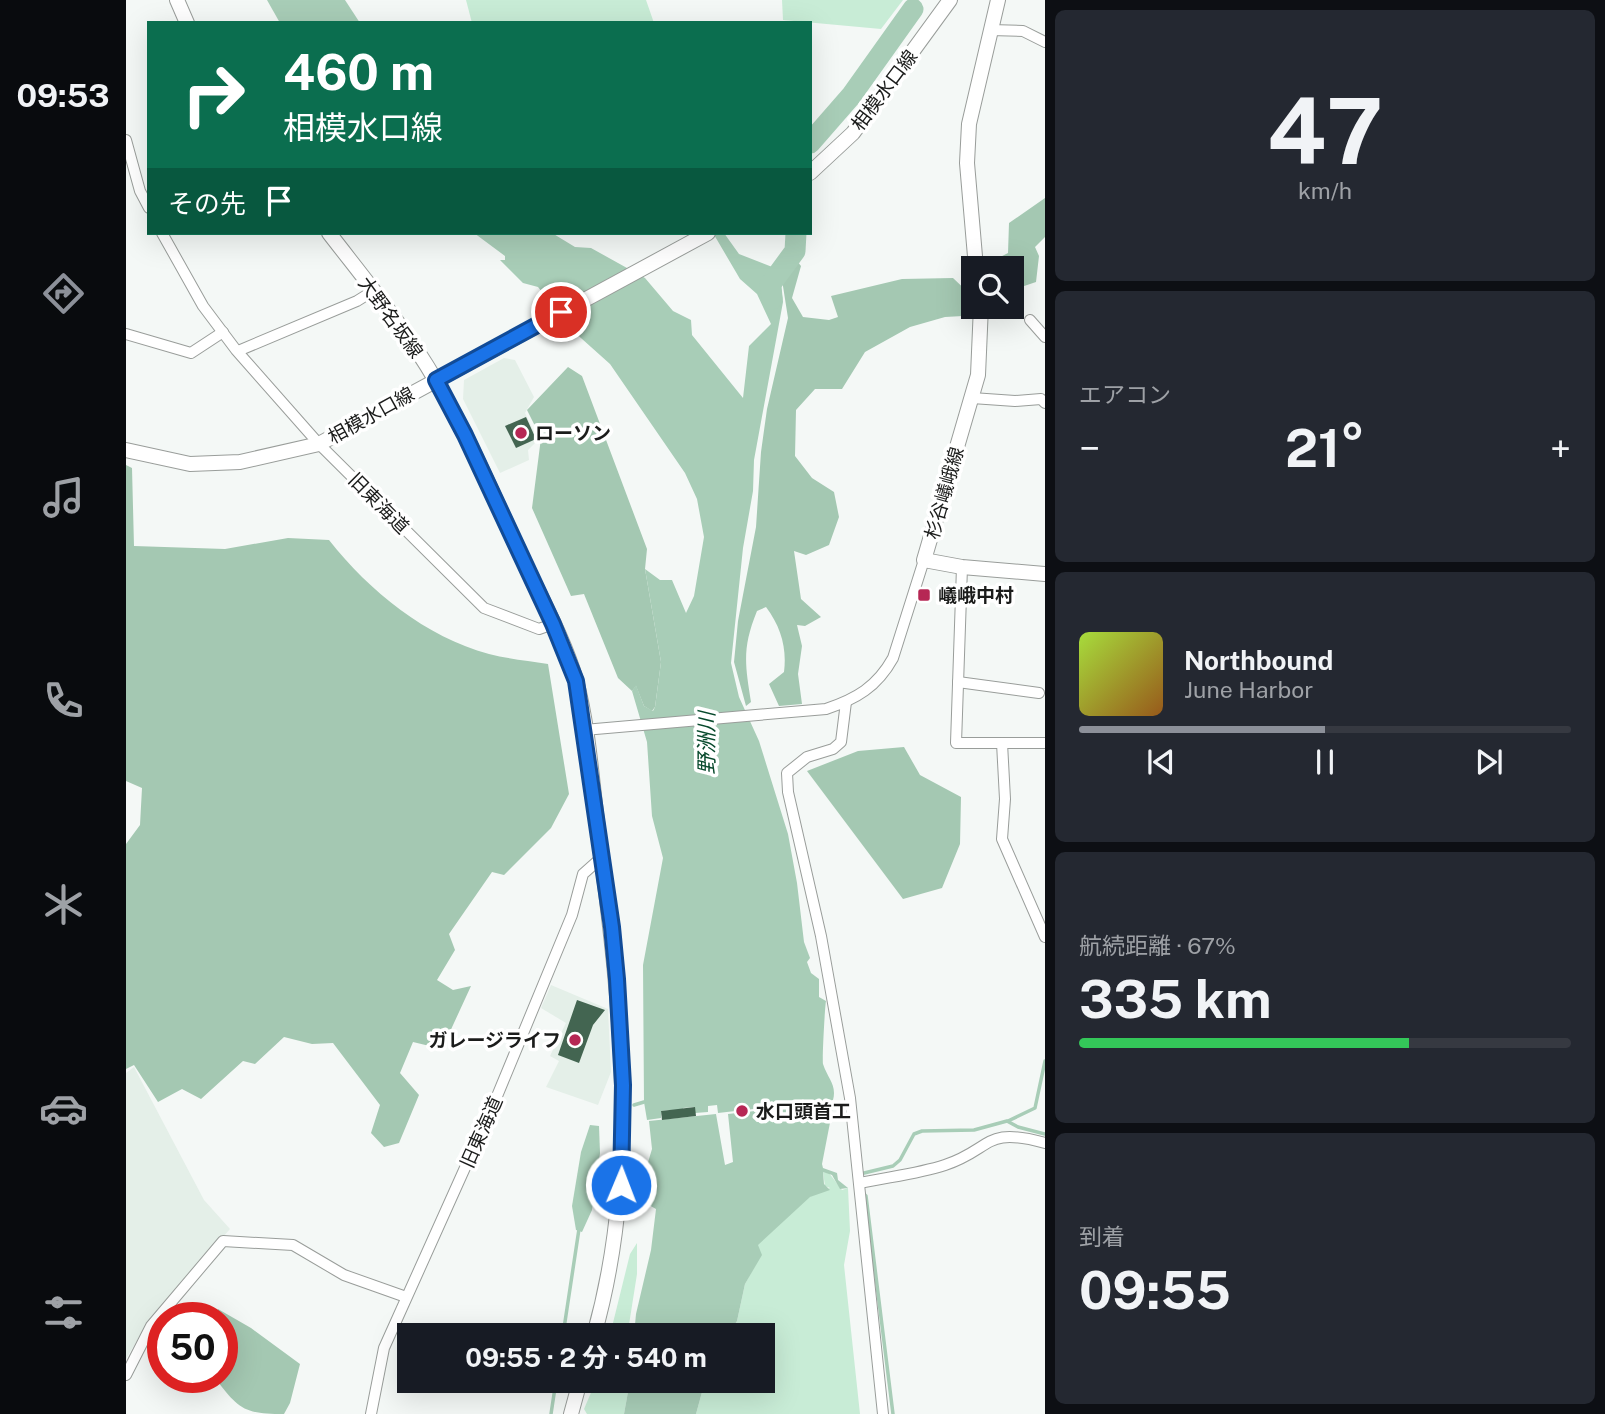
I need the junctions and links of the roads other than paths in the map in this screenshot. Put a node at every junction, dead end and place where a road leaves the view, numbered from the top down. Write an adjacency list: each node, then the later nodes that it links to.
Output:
1 (177, 0): 4 (main road)
2 (950, 0): 8 (main road, 相模水口線)
3 (998, 0): 5 (main road)
4 (186, 21)
5 (990, 30): 6 (street); 13 (main road)
6 (1045, 42)
7 (126, 140): 9 (street)
8 (812, 171)
9 (147, 204)
10 (163, 235): 17 (street, 旧東海道)
11 (331, 235): 14 (main road, 大野名坂線)
12 (704, 235): 21 (main road, 相模水口線)
13 (974, 256)
14 (373, 291): 20 (street); 21 (main road, 大野名坂線)
15 (980, 319): 22 (main road, 杉谷嶬峨線)
16 (1030, 320): 19 (street)
17 (223, 332): 18 (street); 20 (street, 旧東海道)
18 (126, 334)
19 (1045, 337)
20 (238, 351): 24 (street, 旧東海道)
21 (436, 380): 24 (main road, 相模水口線); 29 (main road, 大野名坂線)
22 (971, 398): 23 (street); 26 (main road, 杉谷嶬峨線)
23 (1044, 398)
24 (318, 444): 25 (main road, 相模水口線); 29 (street, 旧東海道)
25 (126, 450)
26 (924, 560): 27 (main road, 杉谷嶬峨線); 32 (street)
27 (962, 567): 28 (main road, 杉谷嶬峨線); 30 (street)
28 (1045, 574)
29 (553, 624): 33 (main road, 大野名坂線)
30 (958, 682): 31 (street); 34 (street)
31 (1039, 693)
32 (846, 702): 33 (street); 39 (street)
33 (584, 730): 36 (main road, 大野名坂線)
34 (1002, 743): 35 (street); 37 (street)
35 (1045, 743)
36 (601, 858): 40 (street, 旧東海道); 41 (main road, 大野名坂線)
37 (1045, 937)
38 (1045, 1143): 39 (street)
39 (860, 1183): 46 (street)
40 (406, 1297): 42 (street); 44 (street, 旧東海道)
41 (597, 1323)
42 (126, 1374)
43 (577, 1393): 45 (main road)
44 (371, 1414)
45 (571, 1414)
46 (883, 1414)

